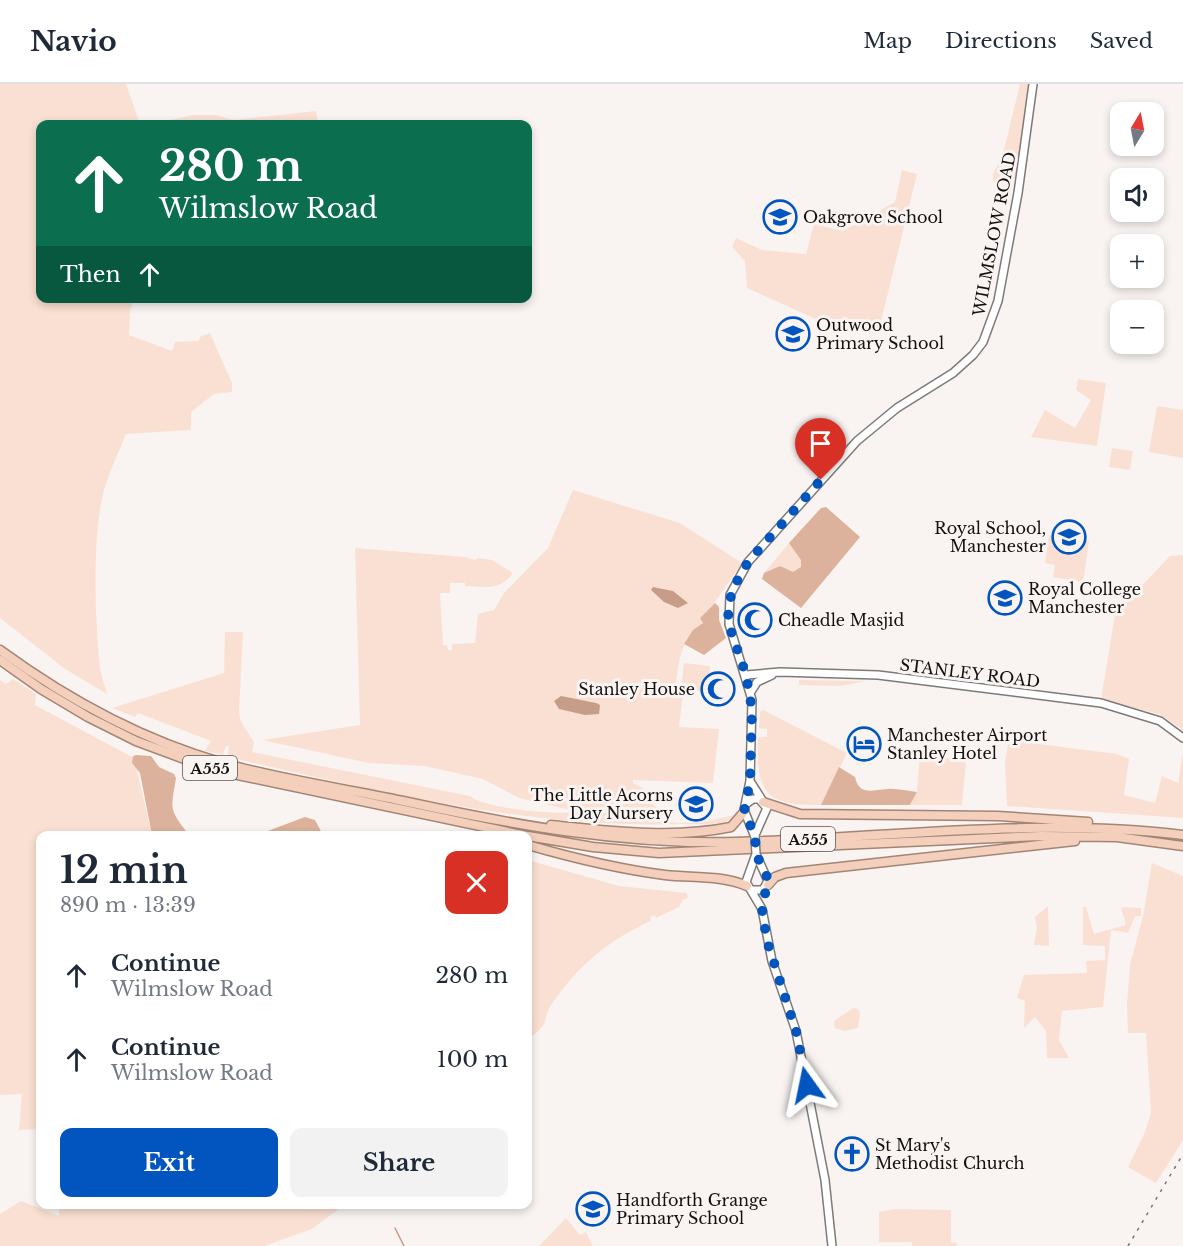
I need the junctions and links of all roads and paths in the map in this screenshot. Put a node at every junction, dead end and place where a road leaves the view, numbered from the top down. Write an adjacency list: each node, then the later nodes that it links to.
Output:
1 (1033, 84): 5 (main road, WILMSLOW ROAD)
2 (0, 650): 10 (highway, A555)
3 (0, 660): 13 (highway, A555)
4 (780, 672): 5 (main road, STANLEY ROAD); 6 (main road); 7 (main road, STANLEY ROAD)
5 (746, 675): 6 (main road, WILMSLOW ROAD)
6 (750, 693): 8 (main road, WILMSLOW ROAD)
7 (1183, 738)
8 (750, 781): 9 (main road); 11 (main road, WILMSLOW ROAD)
9 (763, 801): 11 (main road); 12 (main road); 16 (highway, A555)
10 (435, 808): 11 (highway); 16 (highway, A555)
11 (746, 812): 12 (main road); 17 (main road)
12 (764, 817): 17 (main road)
13 (443, 818): 14 (highway); 15 (highway, A555)
14 (482, 831)
15 (504, 831)
16 (1183, 835)
17 (755, 836): 22 (main road, bridge)
18 (532, 837): 19 (highway, A555)
19 (1165, 842): 21 (highway, A555); 25 (highway, A555)
20 (532, 845): 26 (highway)
21 (1183, 846)
22 (756, 854): 23 (main road); 24 (main road)
23 (765, 872): 24 (main road); 25 (main road)
24 (749, 873): 26 (main road)
25 (767, 886): 26 (main road); 27 (main road)
26 (749, 888): 27 (main road)
27 (762, 909): 28 (main road)
28 (832, 1246)

